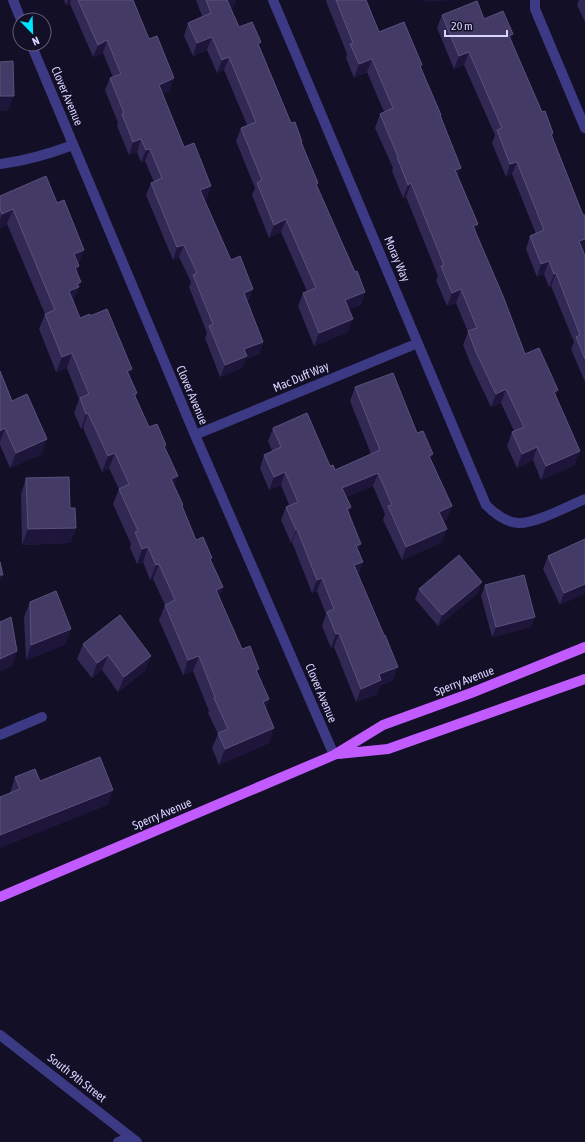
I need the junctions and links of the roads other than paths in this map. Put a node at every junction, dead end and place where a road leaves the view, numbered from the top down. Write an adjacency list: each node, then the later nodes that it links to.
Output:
1 (13, 0): 4 (street)
2 (273, 0): 9 (street, Moray Way)
3 (535, 0): 6 (street)
4 (18, 12)
5 (34, 52): 7 (street, Clover Avenue)
6 (585, 128)
7 (73, 145): 8 (street); 10 (street, Clover Avenue)
8 (0, 164)
9 (418, 343): 10 (street, Mac Duff Way); 11 (street, Moray Way)
10 (195, 435): 16 (street, Clover Avenue)
11 (585, 499)
12 (585, 647): 16 (main road, Sperry Avenue)
13 (585, 678): 16 (main road, Sperry Avenue)
14 (42, 717): 15 (street)
15 (0, 735)
16 (334, 755): 17 (main road, Sperry Avenue)
17 (0, 897)
18 (0, 1034): 19 (street, South 9th Street)
19 (134, 1139): 20 (street)
20 (118, 1142)

